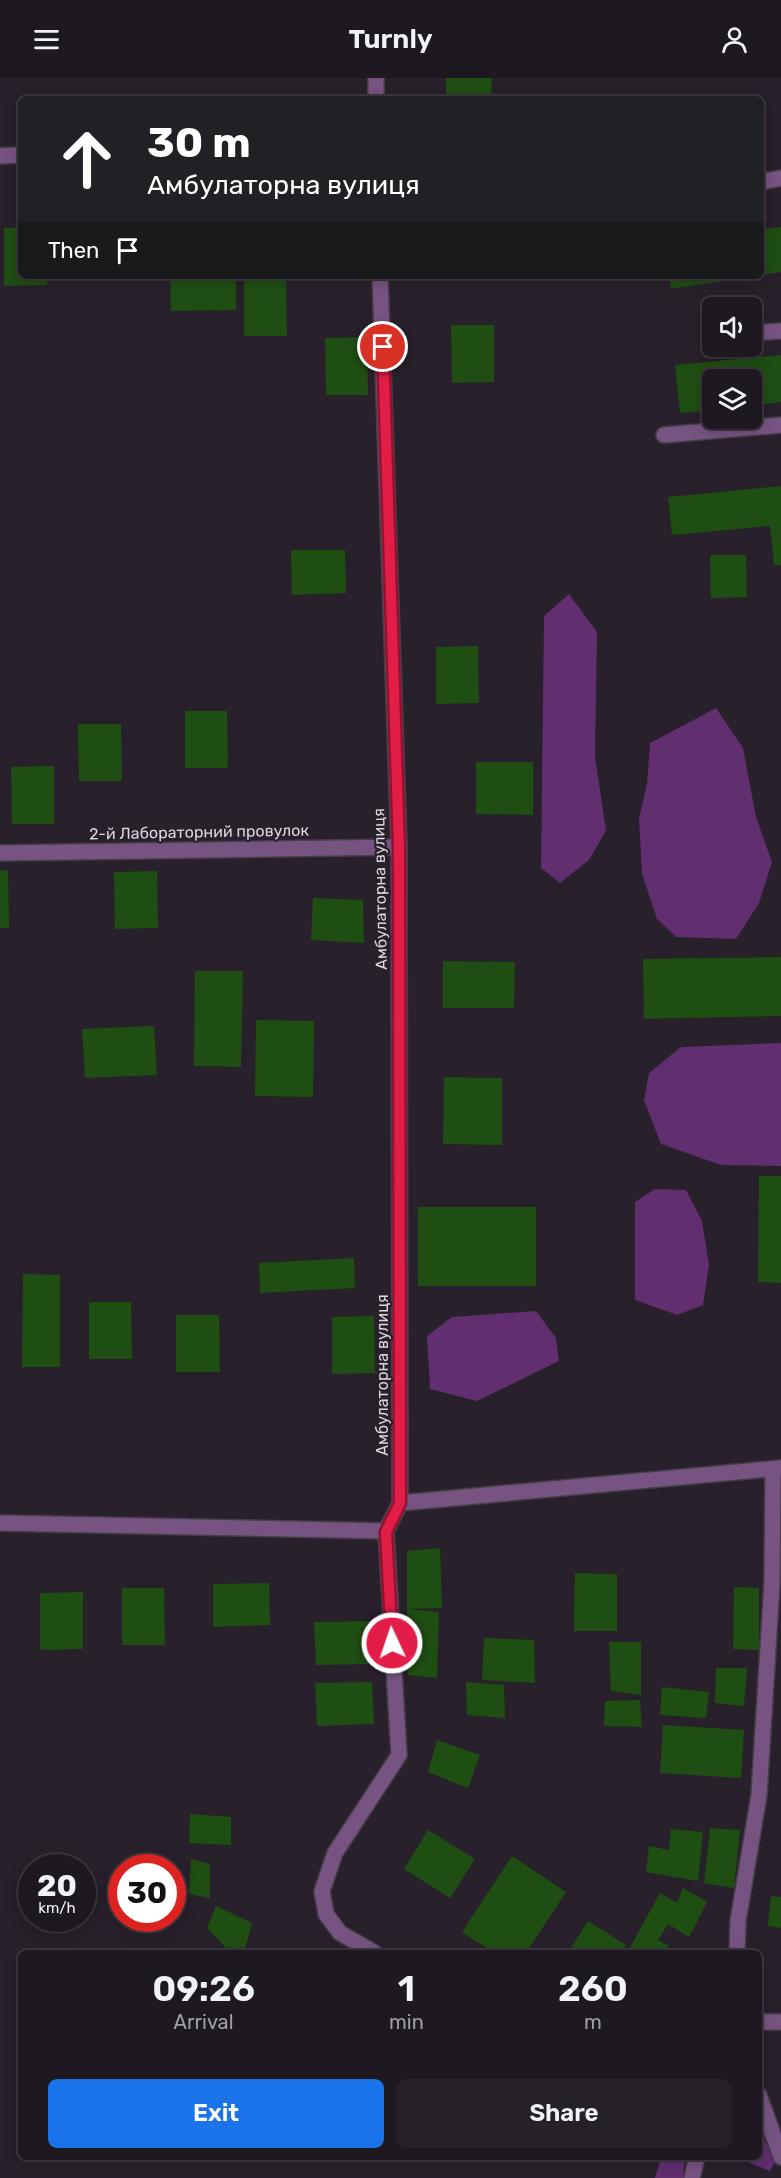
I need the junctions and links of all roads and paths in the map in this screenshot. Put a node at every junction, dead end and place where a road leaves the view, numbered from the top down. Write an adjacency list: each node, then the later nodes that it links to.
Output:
1 (376, 78): 2 (street)
2 (376, 96)
3 (18, 155): 4 (street)
4 (0, 156)
5 (781, 178): 6 (street)
6 (764, 181)
7 (381, 279): 12 (street, Амбулаторна вулиця)
8 (781, 331): 9 (street)
9 (762, 332)
10 (781, 424): 11 (street)
11 (664, 435)
12 (399, 847): 13 (street, 2-й Лабораторний провулок); 15 (street, Амбулаторна вулиця)
13 (0, 853)
14 (777, 1468): 15 (street); 19 (street)
15 (400, 1503): 17 (street)
16 (0, 1523): 17 (street)
17 (386, 1532): 18 (street)
18 (370, 1950)
19 (737, 1950)
20 (762, 2022): 21 (street)
21 (781, 2022)
22 (762, 2103): 23 (street)
23 (781, 2157)
24 (696, 2160): 25 (street)
25 (692, 2178)

